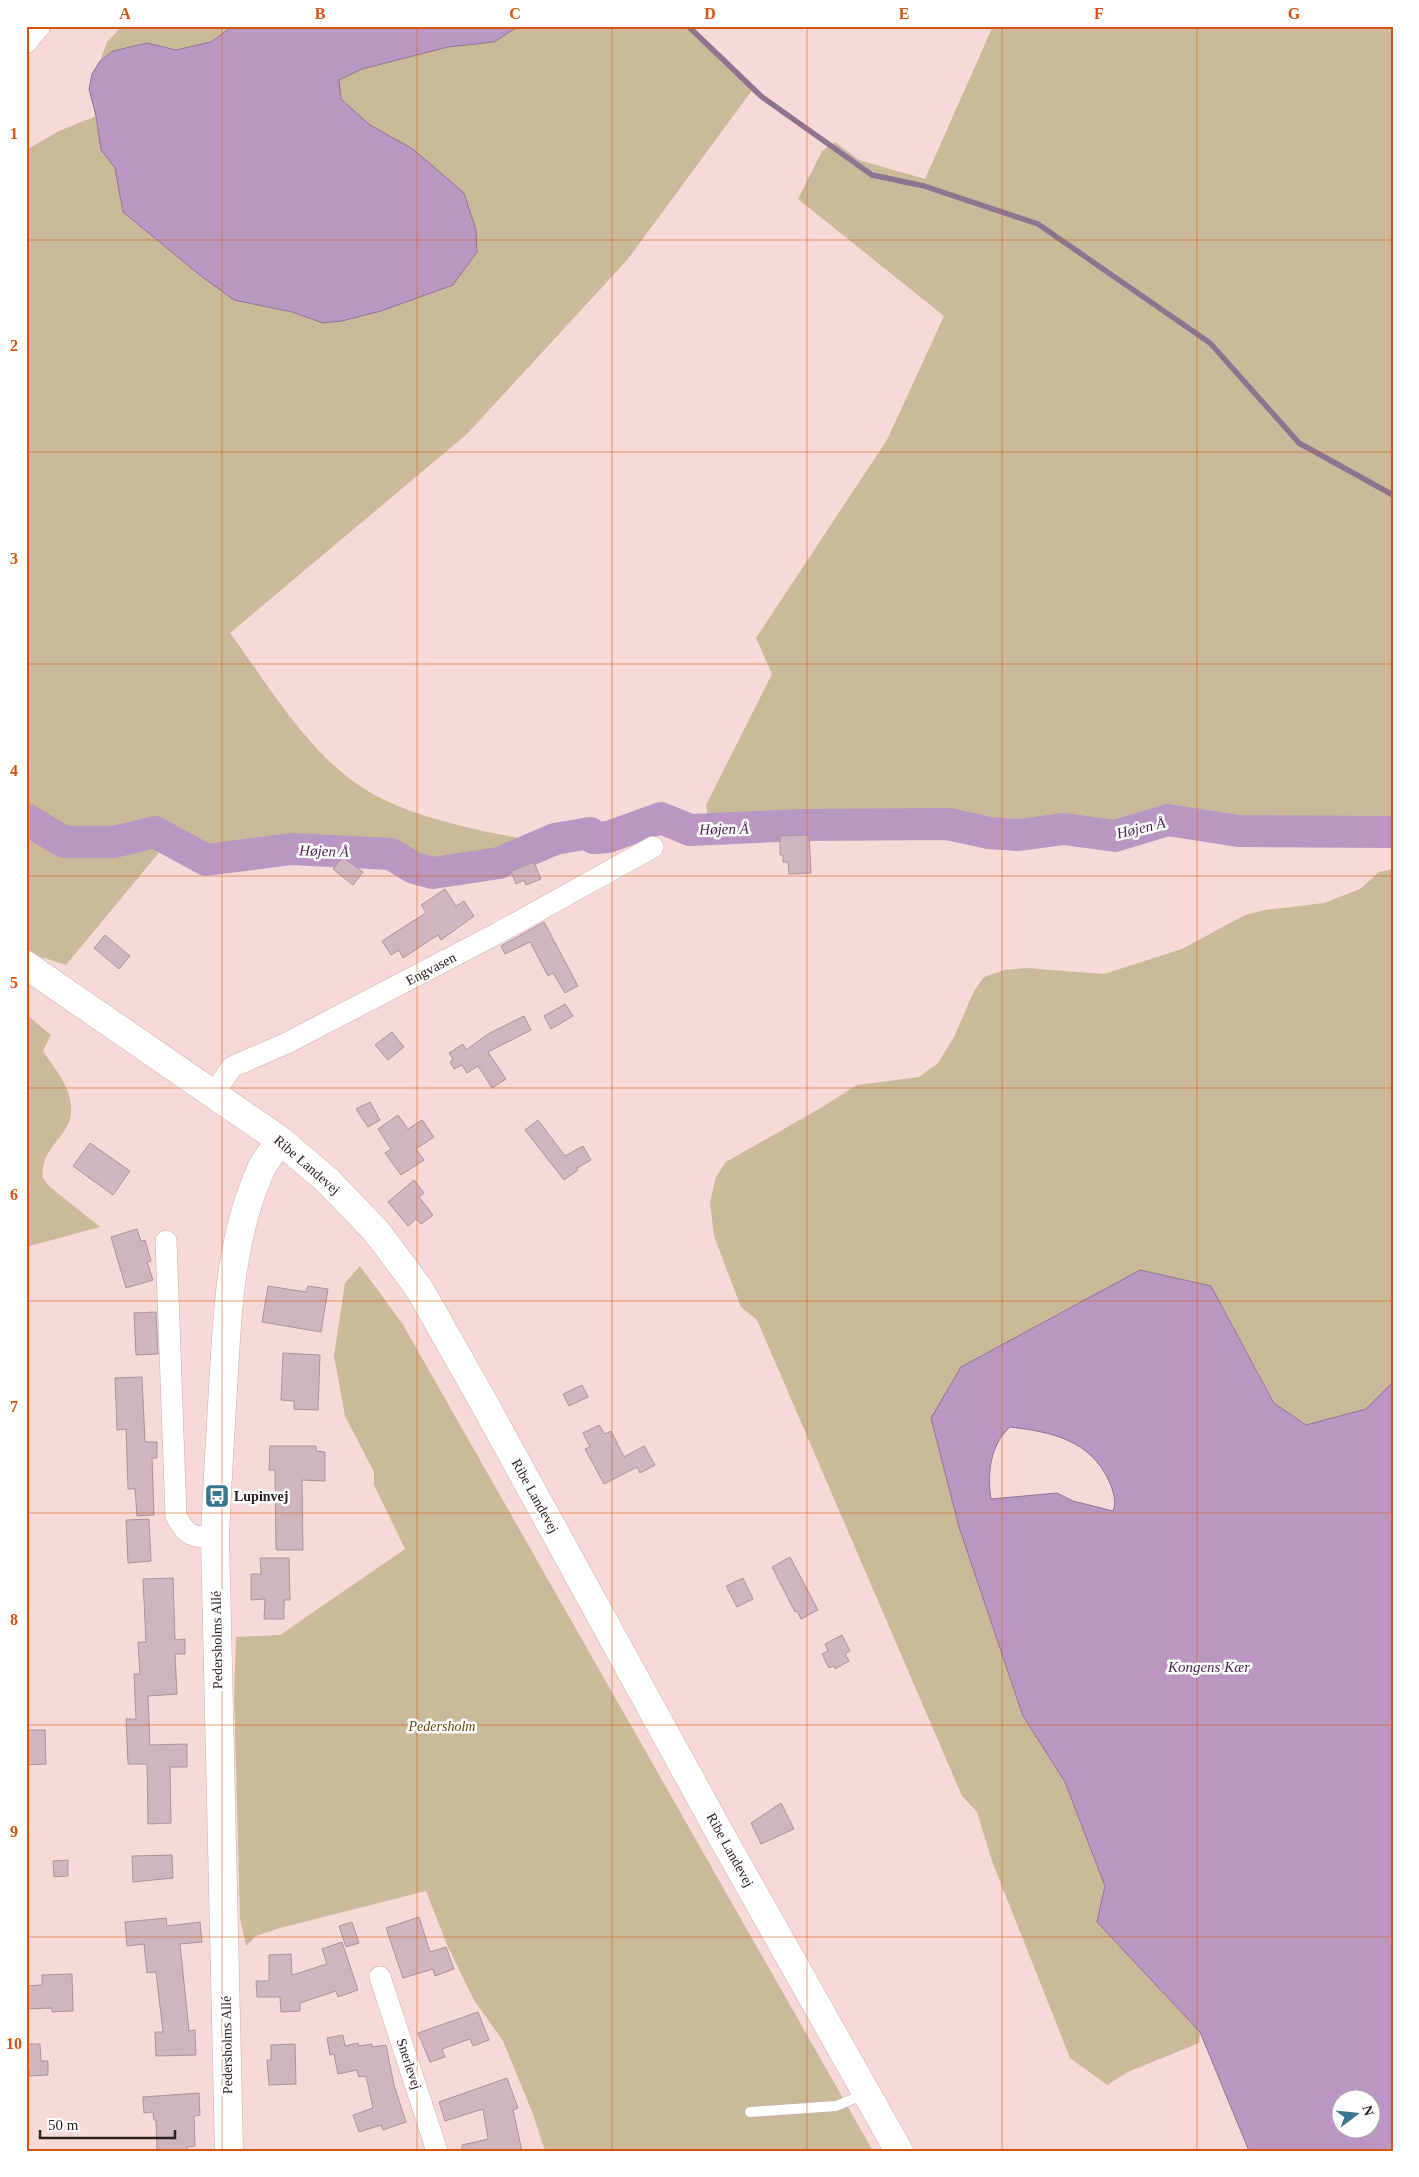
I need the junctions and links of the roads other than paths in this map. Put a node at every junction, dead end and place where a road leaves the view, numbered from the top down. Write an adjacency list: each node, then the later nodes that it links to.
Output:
1 (40, 26): 2 (street)
2 (26, 43)
3 (653, 847): 5 (street, Engvasen)
4 (26, 965): 5 (main road, Ribe Landevej)
5 (214, 1093): 6 (main road, Ribe Landevej)
6 (280, 1140): 8 (main road, Pedersholms Allé); 10 (main road, Ribe Landevej)
7 (166, 1241): 8 (street)
8 (215, 1537): 12 (main road, Pedersholms Allé)
9 (380, 1977): 13 (street, Snerlevej)
10 (866, 2094): 11 (lane); 14 (main road, Ribe Landevej)
11 (750, 2112)
12 (229, 2151)
13 (436, 2151)
14 (899, 2151)

